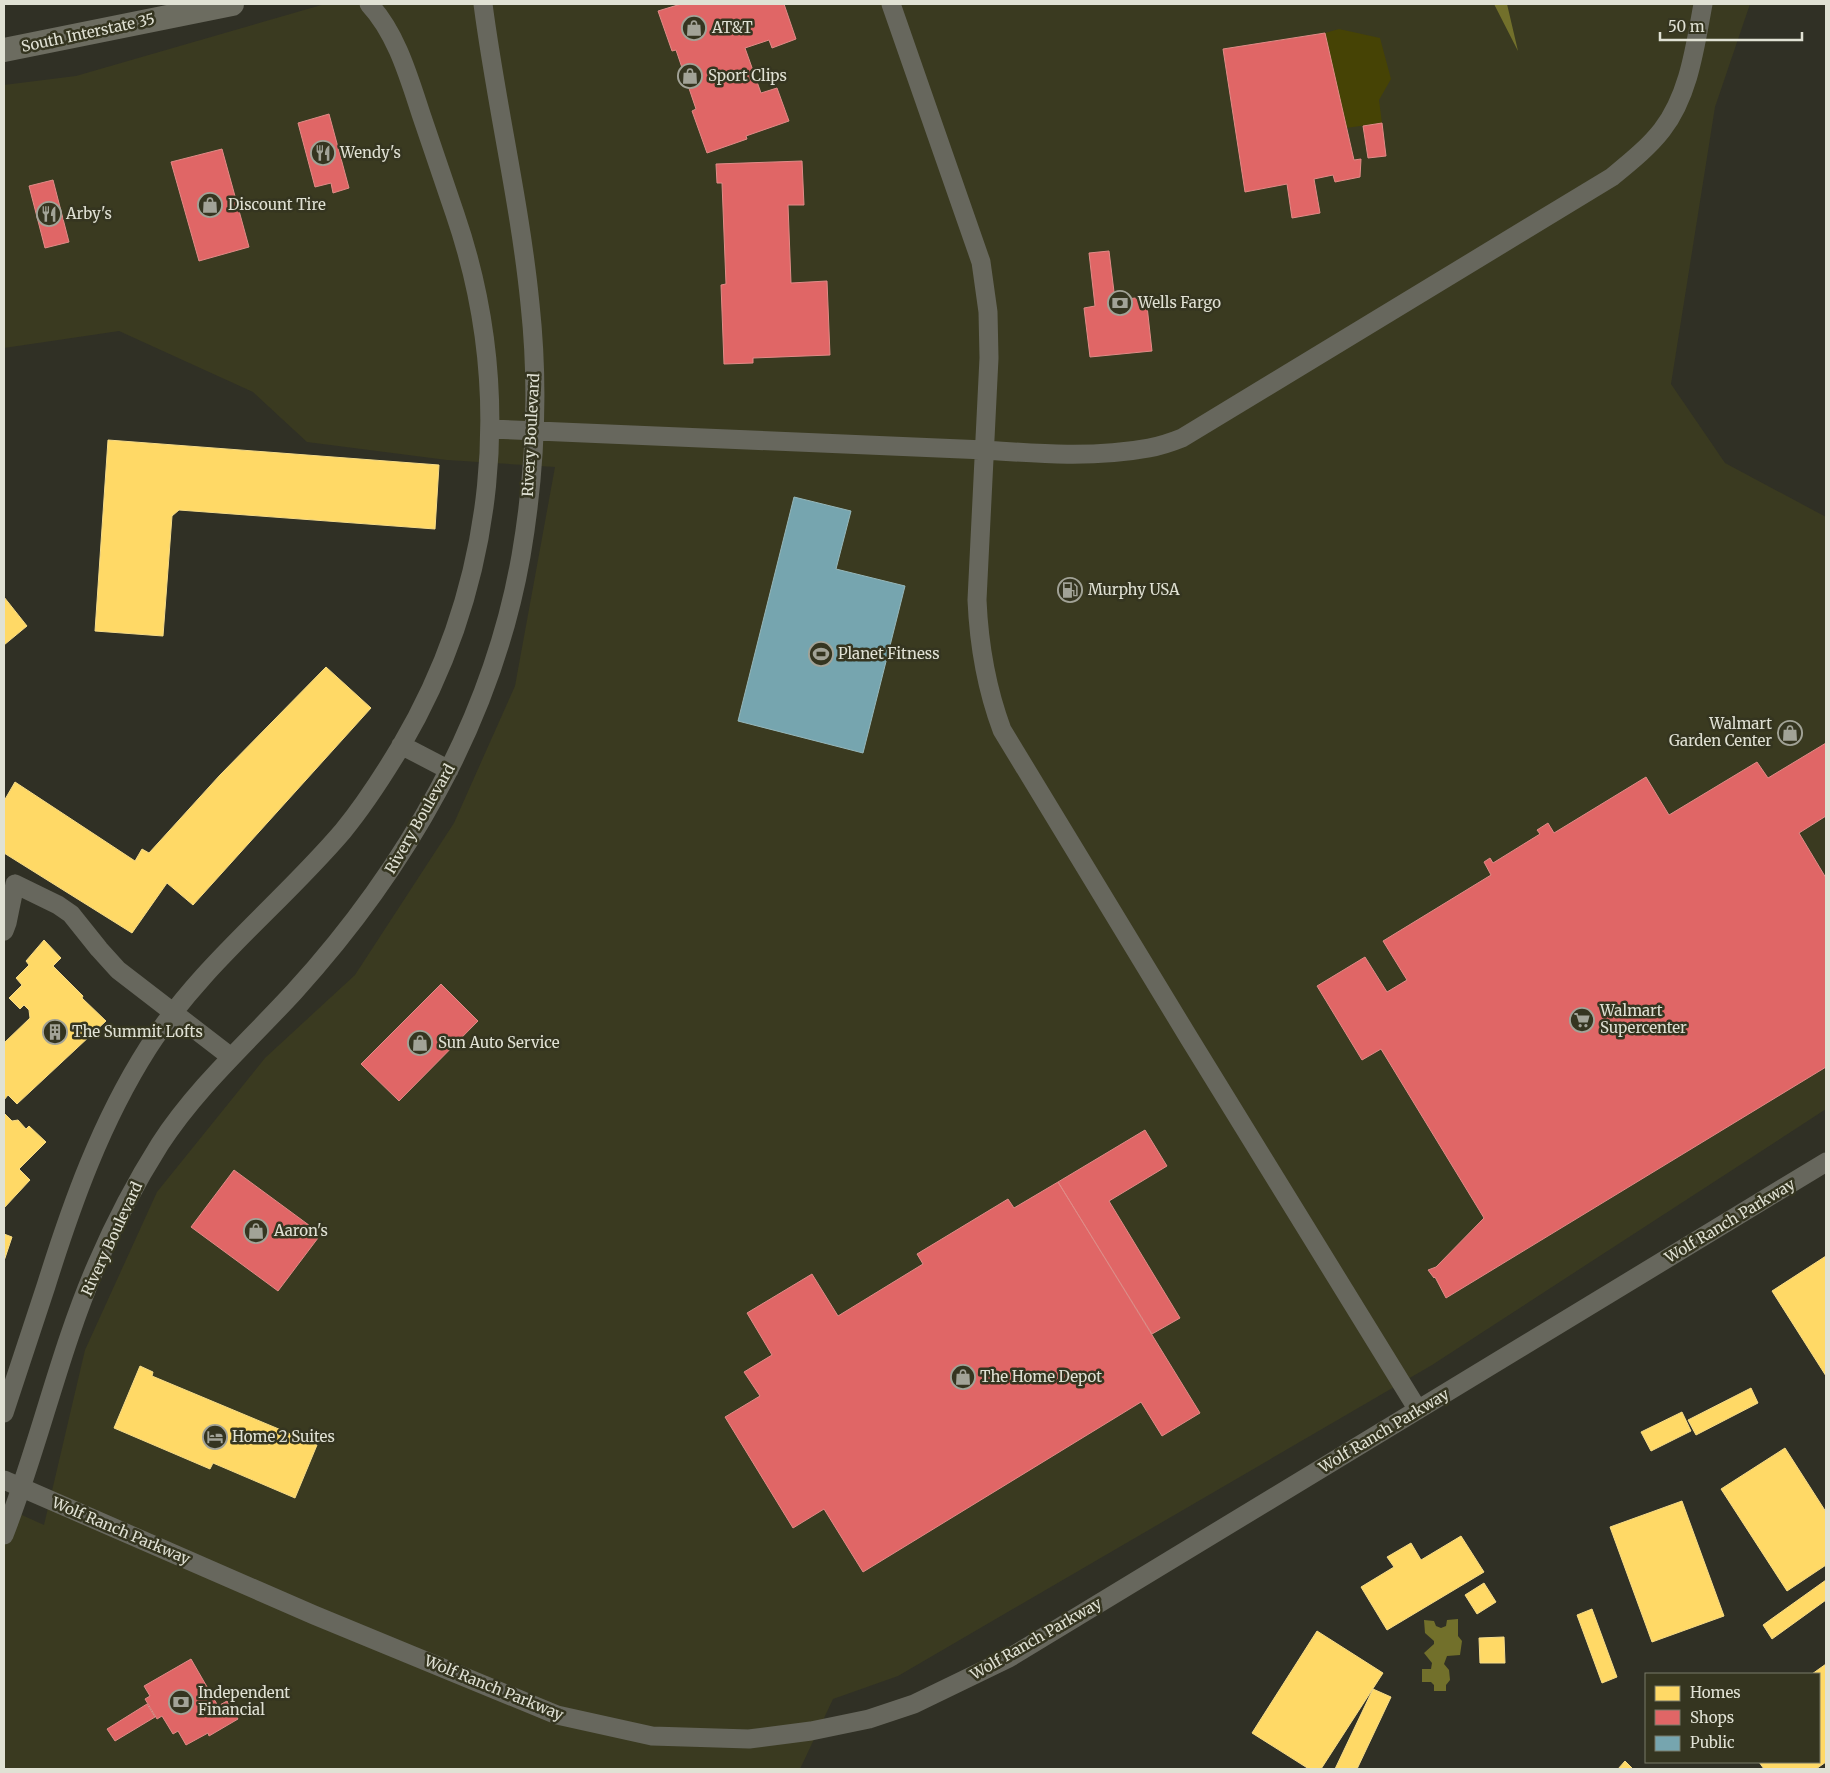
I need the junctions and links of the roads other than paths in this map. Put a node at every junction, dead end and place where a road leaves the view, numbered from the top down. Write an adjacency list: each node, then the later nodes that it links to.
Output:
1 (232, 4): 6 (main road, South Interstate 35)
2 (369, 4): 7 (street)
3 (483, 4): 8 (street, Rivery Boulevard)
4 (891, 4): 9 (street)
5 (1703, 4): 9 (street)
6 (4, 50)
7 (490, 429): 8 (street); 10 (street)
8 (534, 431): 9 (street); 11 (street, Rivery Boulevard)
9 (985, 450): 17 (street)
10 (401, 746): 11 (street); 14 (street)
11 (449, 770): 15 (street, Rivery Boulevard)
12 (9, 892): 13 (street); 14 (street)
13 (4, 931)
14 (174, 1012): 15 (street); 18 (street)
15 (231, 1057): 19 (street, Rivery Boulevard)
16 (1826, 1162): 17 (street, Wolf Ranch Parkway)
17 (1418, 1410): 19 (street, Wolf Ranch Parkway)
18 (4, 1414)
19 (12, 1484): 20 (street, Rivery Boulevard)
20 (4, 1535)

